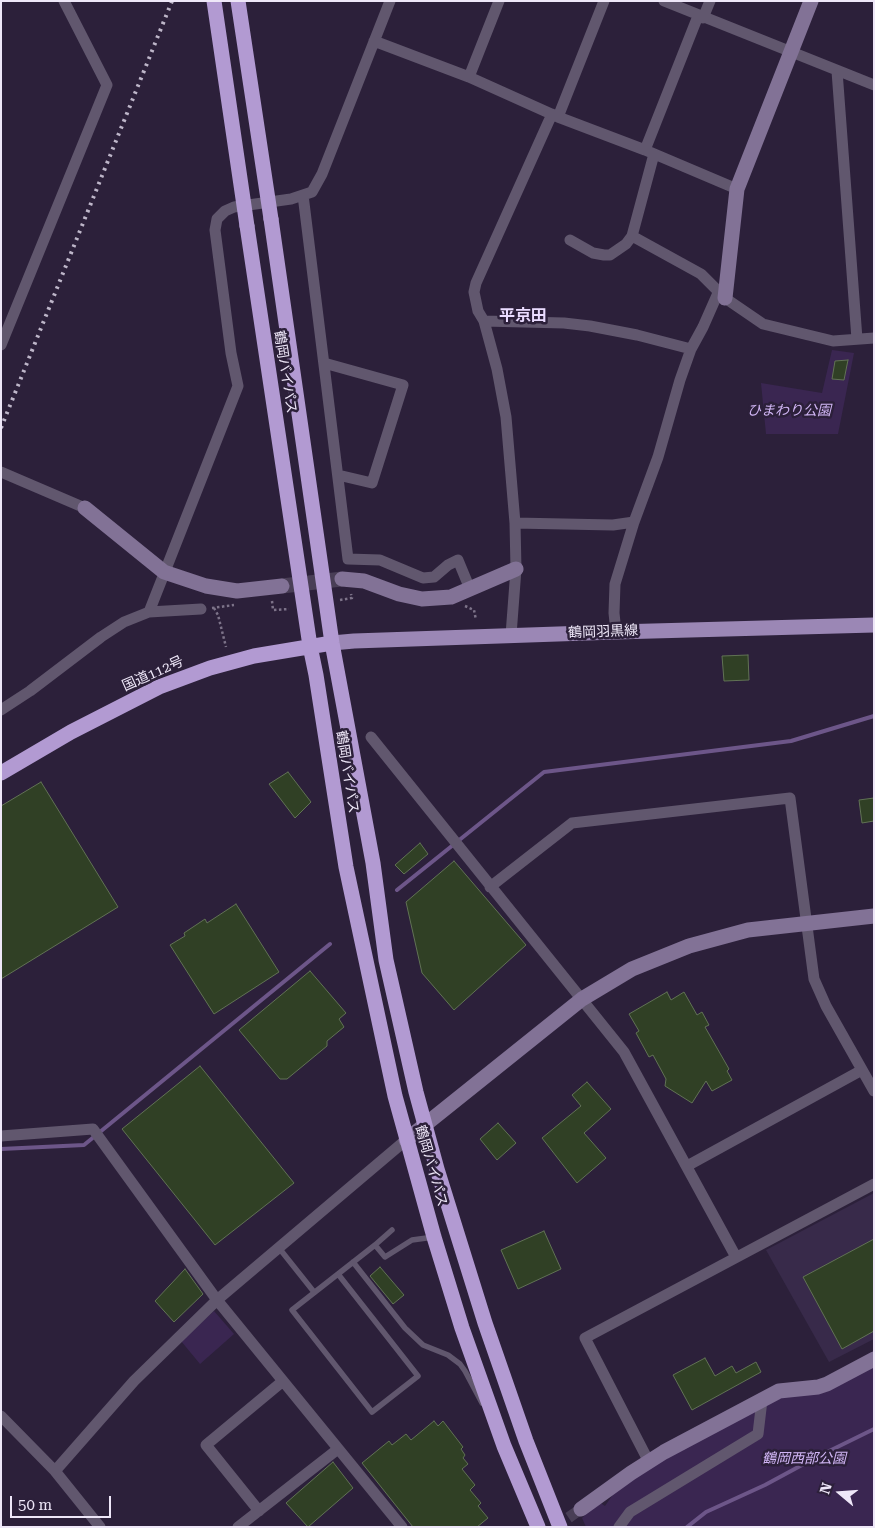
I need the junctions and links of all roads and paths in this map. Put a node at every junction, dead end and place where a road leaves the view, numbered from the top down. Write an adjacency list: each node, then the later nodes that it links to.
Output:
1 (64, 1): 26 (street)
2 (214, 1): 49 (highway, 鶴岡バイパス, bridge)
3 (238, 1): 48 (highway, 鶴岡バイパス, bridge)
4 (390, 1): 11 (street)
5 (499, 1): 14 (street)
6 (604, 1): 16 (street)
7 (664, 1): 10 (street)
8 (710, 1): 10 (street)
9 (811, 1): 12 (street)
10 (701, 17): 12 (street); 17 (street)
11 (374, 42): 14 (street); 19 (street)
12 (790, 53): 13 (street); 18 (street)
13 (837, 70): 15 (street); 25 (street)
14 (469, 77): 16 (street)
15 (874, 85)
16 (555, 115): 17 (street); 23 (street)
17 (650, 152): 18 (street); 20 (street)
18 (737, 188): 22 (street)
19 (304, 195): 28 (street); 35 (street)
20 (632, 236): 21 (street); 22 (street)
21 (570, 240)
22 (721, 295): 25 (street); 27 (street)
23 (484, 321): 27 (street); 33 (street)
24 (874, 338): 25 (street)
25 (856, 339)
26 (1, 345)
27 (691, 349): 32 (street)
28 (324, 363): 30 (street); 30 (street)
29 (1, 472): 31 (street)
30 (338, 475): 38 (street)
31 (85, 508): 35 (street)
32 (634, 522): 33 (street); 46 (street)
33 (515, 523): 34 (street)
34 (516, 569): 38 (street); 47 (street)
35 (164, 572): 37 (street); 44 (street)
36 (346, 585): 38 (street); 40 (path)
37 (282, 586)
38 (470, 588)
39 (271, 600): 43 (path)
40 (340, 600)
41 (214, 608): 50 (path)
42 (201, 609): 44 (street)
43 (289, 609)
44 (149, 612): 51 (street)
45 (874, 624): 46 (main road, 鶴岡羽黒線)
46 (616, 632): 47 (main road, 鶴岡羽黒線)
47 (511, 636): 48 (main road, 鶴岡羽黒線)
48 (332, 643): 49 (highway, 国道112号); 60 (highway, 鶴岡バイパス)
49 (310, 646): 53 (highway, 国道112号); 62 (highway, 鶴岡バイパス)
50 (226, 647)
51 (1, 710)
52 (371, 737): 54 (street)
53 (1, 773)
54 (490, 887): 56 (street); 57 (street)
55 (874, 916): 56 (street)
56 (807, 923): 57 (street); 58 (street)
57 (582, 999): 60 (street); 63 (street)
58 (862, 1070): 59 (street); 63 (street)
59 (874, 1091)
60 (425, 1125): 62 (street); 88 (highway, 鶴岡バイパス)
61 (1, 1136): 73 (street)
62 (406, 1140): 66 (highway, 鶴岡バイパス); 68 (street)
63 (687, 1166): 69 (street)
64 (874, 1184): 69 (street)
65 (392, 1230): 67 (lane)
66 (434, 1236): 67 (lane); 78 (highway, 鶴岡バイパス)
67 (375, 1245): 70 (lane)
68 (279, 1248): 72 (lane); 73 (street)
69 (736, 1257): 80 (street)
70 (353, 1262): 71 (lane); 78 (lane)
71 (338, 1274): 72 (lane); 72 (lane)
72 (314, 1292)
73 (217, 1300): 75 (street); 81 (street)
74 (874, 1359): 76 (street)
75 (283, 1382): 79 (street); 83 (street)
76 (762, 1400): 80 (street); 89 (street)
77 (1, 1416): 81 (street)
78 (504, 1446): 87 (highway, 鶴岡バイパス)
79 (338, 1449): 83 (street); 86 (street)
80 (649, 1462): 82 (street)
81 (55, 1471): 84 (street)
82 (581, 1509)
83 (259, 1510): 85 (street)
84 (100, 1527)
85 (238, 1527)
86 (402, 1527)
87 (538, 1527)
88 (560, 1527)
89 (619, 1527)

